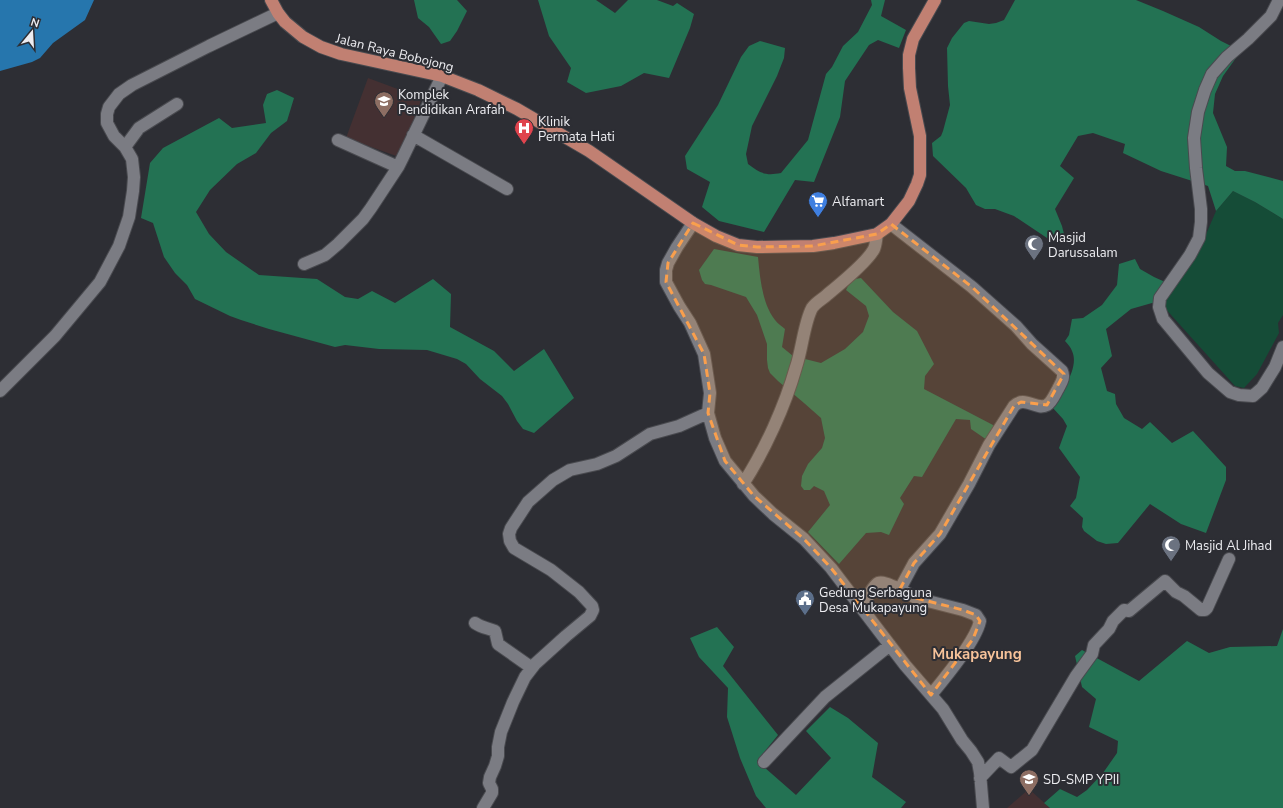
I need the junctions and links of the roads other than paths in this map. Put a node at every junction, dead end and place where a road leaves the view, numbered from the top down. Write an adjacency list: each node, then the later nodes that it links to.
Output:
1 (271, 0): 4 (main road, Jalan Raya Bobojong)
2 (934, 0): 13 (main road, Jalan Raya Bobojong)
3 (1279, 0): 16 (street)
4 (278, 13): 5 (main road, Jalan Raya Bobojong); 9 (street)
5 (442, 76): 7 (street); 12 (main road, Jalan Raya Bobojong)
6 (176, 104): 9 (street)
7 (414, 135): 10 (street); 11 (street)
8 (338, 140): 10 (street)
9 (125, 147): 17 (street)
10 (398, 167): 15 (street)
11 (507, 189)
12 (693, 223): 14 (main road, Jalan Raya Bobojong); 18 (street)
13 (891, 224): 14 (main road, Jalan Raya Bobojong); 21 (street)
14 (877, 234): 19 (street)
15 (304, 264)
16 (1283, 347)
17 (0, 391)
18 (708, 413): 19 (street); 25 (street)
19 (743, 484): 22 (street)
20 (1229, 559): 28 (street)
21 (900, 589): 22 (street); 26 (street)
22 (862, 608): 24 (street)
23 (475, 623): 25 (street)
24 (890, 645): 26 (street); 27 (street)
25 (532, 668): 29 (street)
26 (931, 695): 28 (street)
27 (764, 762)
28 (980, 778): 30 (street)
29 (483, 808)
30 (983, 808)

